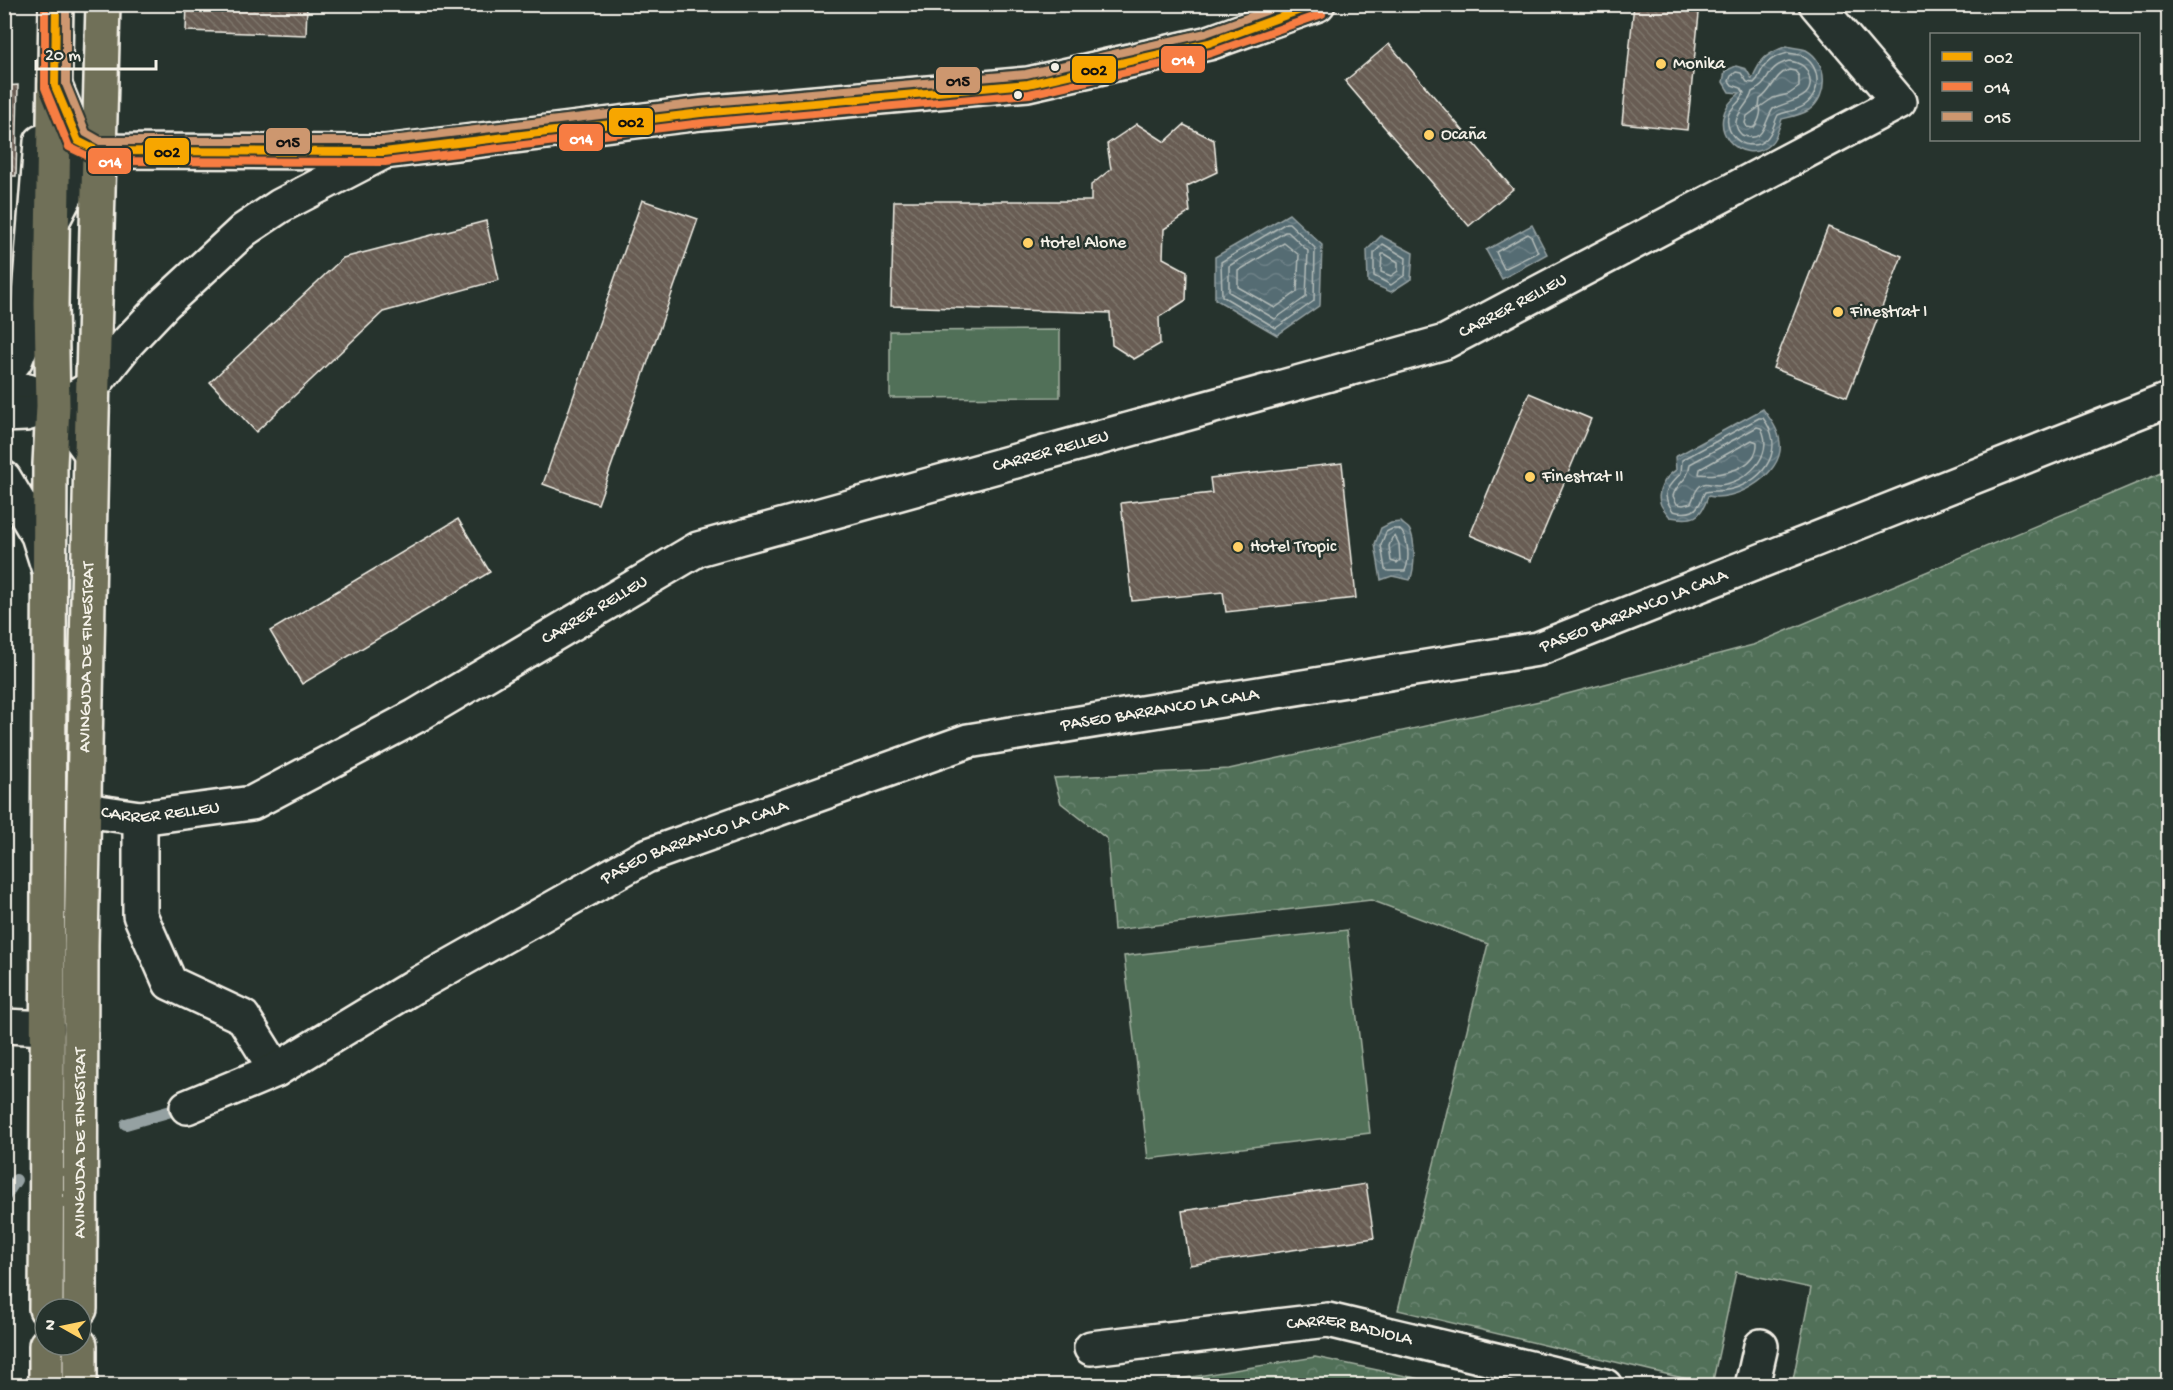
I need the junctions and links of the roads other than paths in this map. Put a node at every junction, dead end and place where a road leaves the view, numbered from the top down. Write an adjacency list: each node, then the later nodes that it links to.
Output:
1 (56, 4): 5 (main road, AVINGUDA DE FINESTRAT)
2 (103, 4): 6 (main road, AVINGUDA DE FINESTRAT)
3 (1318, 4): 7 (street)
4 (1816, 4): 19 (street, CARRER RELLEU)
5 (55, 86): 6 (street); 8 (main road, AVINGUDA DE FINESTRAT); 9 (street)
6 (98, 151): 7 (street); 8 (street); 10 (main road, AVINGUDA DE FINESTRAT)
7 (384, 152): 10 (street)
8 (54, 218): 13 (main road, AVINGUDA DE FINESTRAT)
9 (4, 372)
10 (92, 387): 13 (street); 15 (main road, AVINGUDA DE FINESTRAT)
11 (4, 391): 13 (street)
12 (2169, 400): 22 (street, PASEO BARRANCO LA CALA)
13 (53, 406): 14 (street); 15 (street); 17 (main road, AVINGUDA DE FINESTRAT)
14 (4, 415)
15 (91, 453): 18 (main road, AVINGUDA DE FINESTRAT)
16 (4, 478): 17 (street)
17 (49, 572): 21 (main road, AVINGUDA DE FINESTRAT)
18 (85, 810): 19 (street, CARRER RELLEU); 25 (main road, AVINGUDA DE FINESTRAT)
19 (140, 818): 22 (street)
20 (4, 1026): 21 (street)
21 (48, 1028): 24 (main road, AVINGUDA DE FINESTRAT)
22 (276, 1070): 23 (street, PASEO BARRANCO LA CALA)
23 (187, 1107)
24 (46, 1297)
25 (80, 1297)
26 (1761, 1346): 33 (street)
27 (1091, 1348): 32 (street, CARRER BADIOLA)
28 (46, 1357): 30 (main road)
29 (80, 1357): 31 (main road)
30 (46, 1386)
31 (80, 1386)
32 (1605, 1386)
33 (1752, 1386)

